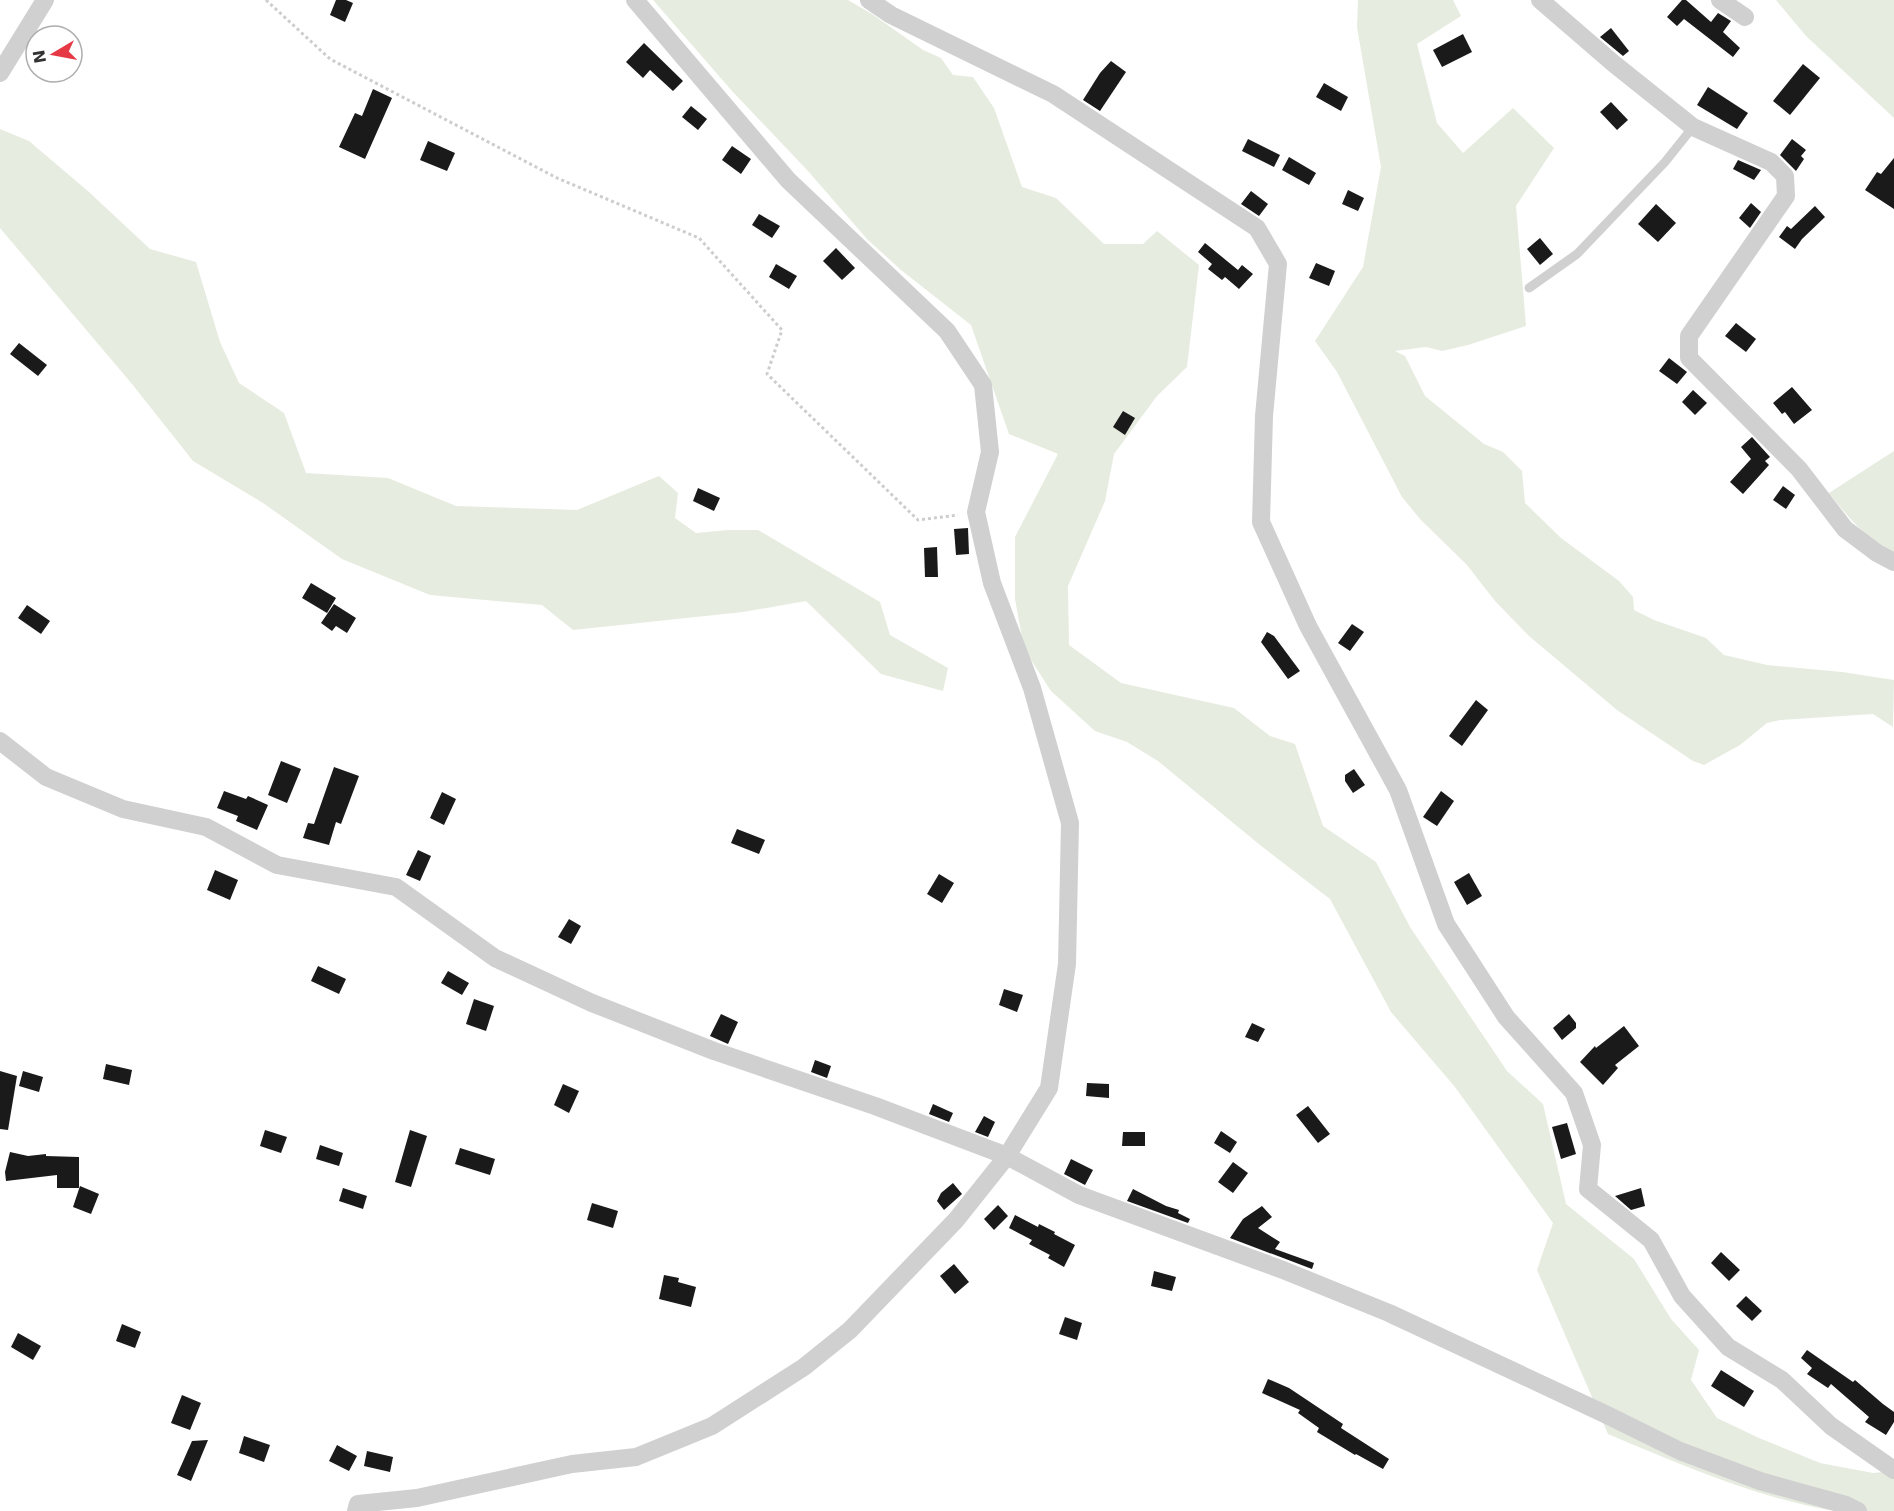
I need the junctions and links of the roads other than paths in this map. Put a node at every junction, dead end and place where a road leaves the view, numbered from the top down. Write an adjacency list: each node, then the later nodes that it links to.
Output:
1 (45, 0): 7 (street)
2 (635, 0): 12 (street)
3 (869, 0): 13 (street)
4 (1540, 0): 8 (street)
5 (1720, 0): 6 (street)
6 (1745, 17)
7 (0, 73)
8 (1693, 127): 9 (lane); 10 (street)
9 (1529, 288)
10 (1894, 562)
11 (0, 741): 12 (street)
12 (1007, 1156): 14 (street); 15 (street)
13 (1894, 1470)
14 (356, 1511)
15 (1858, 1511)

